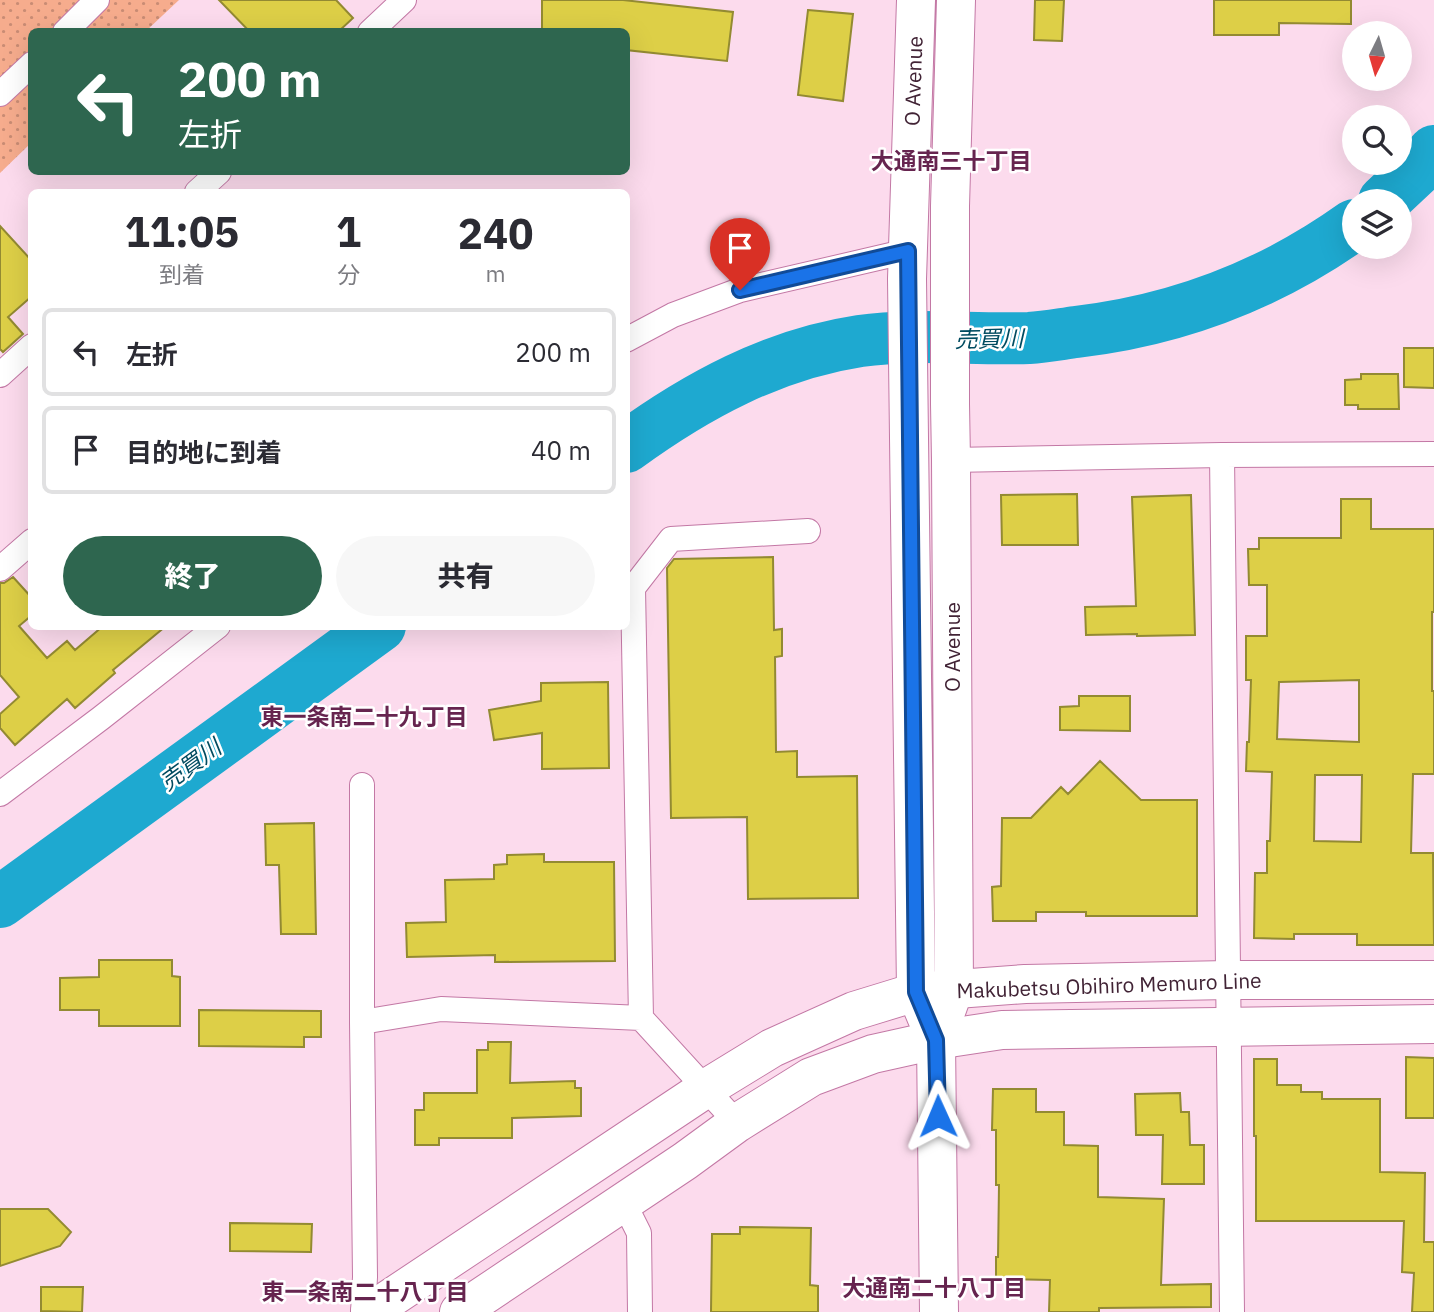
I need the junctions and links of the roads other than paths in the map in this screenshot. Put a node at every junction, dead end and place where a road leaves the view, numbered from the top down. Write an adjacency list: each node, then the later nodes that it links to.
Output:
1 (97, 0): 5 (street)
2 (404, 0): 6 (street)
3 (916, 0): 11 (main road, O Avenue)
4 (956, 0): 17 (main road, O Avenue)
5 (69, 28)
6 (374, 28)
7 (28, 68): 8 (street)
8 (0, 94)
9 (216, 175): 10 (street)
10 (200, 189)
11 (907, 265): 12 (street); 27 (main road, O Avenue)
12 (630, 338)
13 (28, 350): 14 (street)
14 (0, 376)
15 (1434, 454): 16 (street)
16 (1222, 455): 17 (street); 24 (street)
17 (951, 460): 26 (main road, O Avenue)
18 (807, 531): 28 (street)
19 (28, 544): 20 (street)
20 (0, 569)
21 (213, 630): 23 (street)
22 (362, 785): 29 (street)
23 (0, 794)
24 (1228, 980): 25 (main road, Makubetsu Obihiro Memuro Line); 26 (main road, Makubetsu Obihiro Memuro Line); 31 (street)
25 (1434, 980)
26 (954, 989): 27 (main road, Makubetsu Obihiro Memuro Line); 32 (main road, O Avenue)
27 (916, 992): 32 (main road, O Avenue); 33 (main road, Makubetsu Obihiro Memuro Line)
28 (641, 1018): 29 (street); 33 (street)
29 (362, 1022): 36 (street)
30 (1434, 1024): 31 (main road, Makubetsu Obihiro Memuro Line)
31 (1229, 1027): 32 (main road, Makubetsu Obihiro Memuro Line); 41 (street)
32 (936, 1040): 34 (main road, Makubetsu Obihiro Memuro Line); 40 (main road, O Avenue)
33 (705, 1089): 34 (street); 37 (main road, Makubetsu Obihiro Memuro Line)
34 (737, 1123): 35 (main road, Makubetsu Obihiro Memuro Line)
35 (624, 1203): 38 (main road, Makubetsu Obihiro Memuro Line); 39 (street)
36 (363, 1312)
37 (370, 1312)
38 (459, 1312)
39 (640, 1312)
40 (939, 1312)
41 (1232, 1312)

